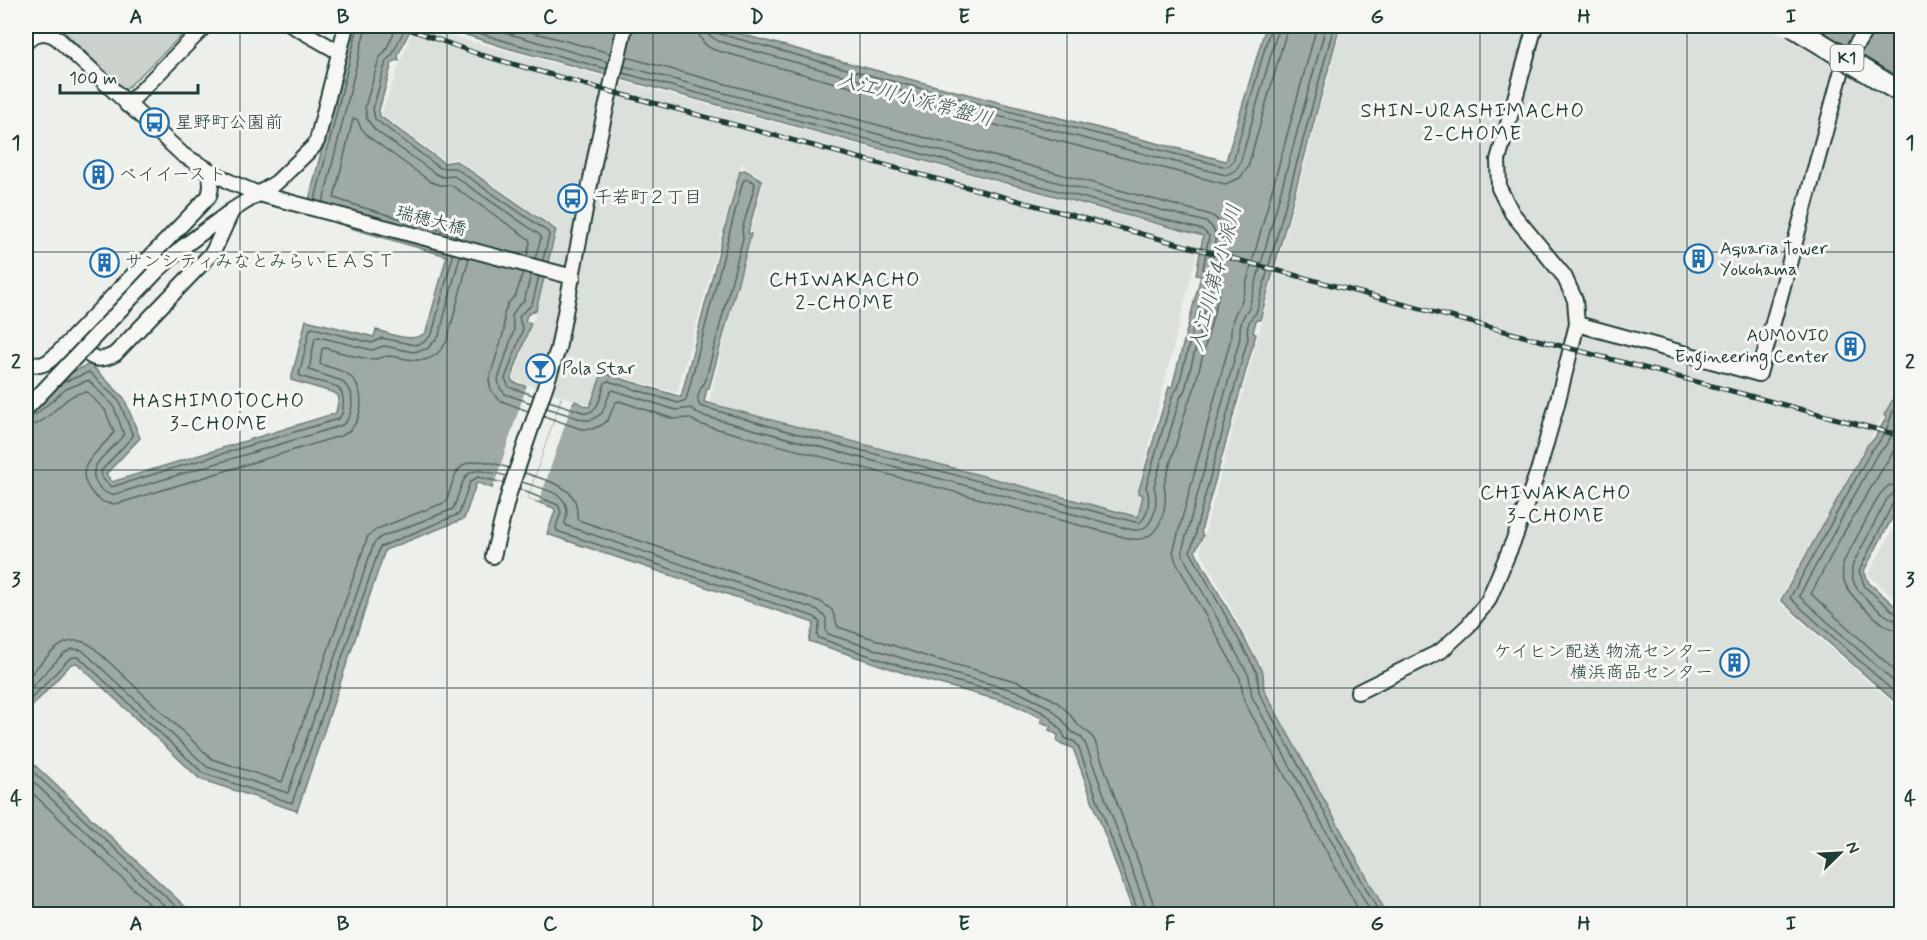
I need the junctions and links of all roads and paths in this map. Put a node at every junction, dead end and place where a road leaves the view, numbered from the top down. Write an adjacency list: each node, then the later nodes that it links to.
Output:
1 (205, 26): 13 (street)
2 (293, 26): 10 (street)
3 (346, 26): 10 (street)
4 (625, 26): 17 (street)
5 (1535, 26): 18 (street)
6 (1792, 26): 12 (highway, K1, bridge)
7 (1814, 26): 11 (highway, K1)
8 (1868, 26): 18 (street)
9 (26, 42): 13 (street, 瑞穂大橋)
10 (339, 52): 15 (street)
11 (1902, 80)
12 (1902, 93)
13 (128, 105): 14 (street, 瑞穂大橋)
14 (207, 171): 15 (street, 瑞穂大橋); 19 (street)
15 (259, 194): 16 (street); 17 (street, 瑞穂大橋)
16 (231, 211): 20 (street); 23 (street, bridge)
17 (573, 278): 24 (street)
18 (1577, 324): 25 (street)
19 (81, 329): 20 (street); 21 (street)
20 (79, 346): 21 (street)
21 (61, 350): 22 (street)
22 (26, 359)
23 (26, 409)
24 (493, 556)
25 (1358, 692)

